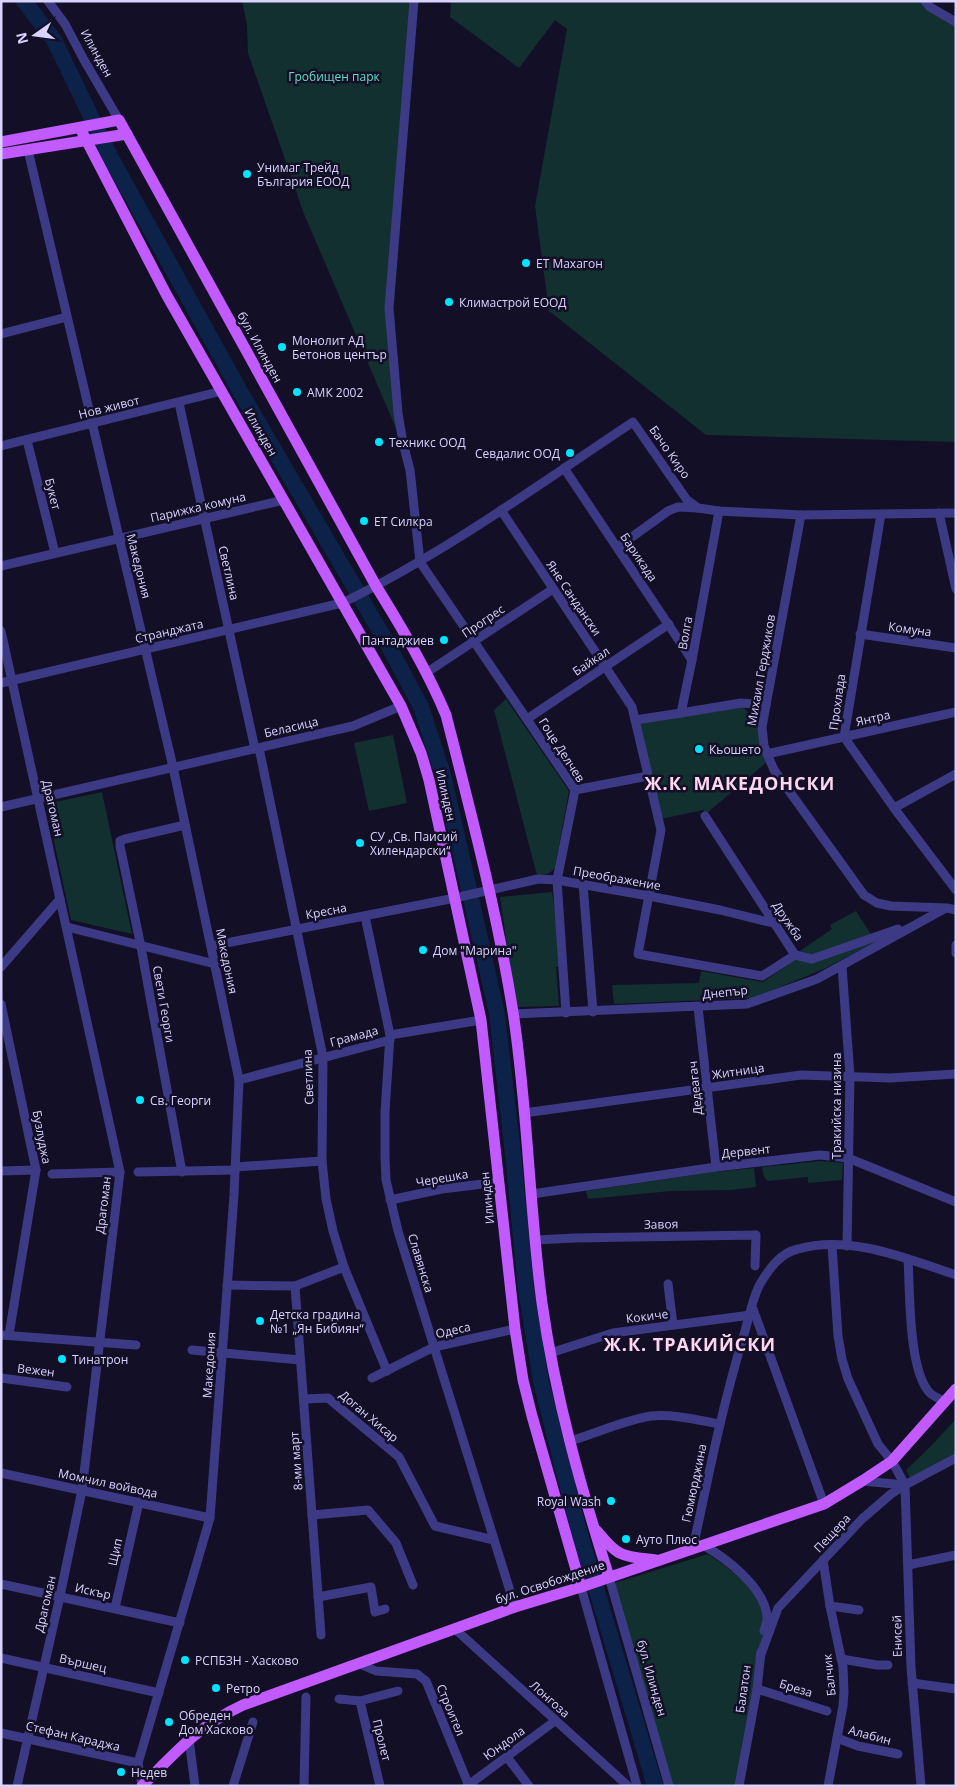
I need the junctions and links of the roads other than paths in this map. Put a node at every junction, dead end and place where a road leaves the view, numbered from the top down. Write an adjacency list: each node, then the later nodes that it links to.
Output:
1 (48, 1): 5 (street, Илинден)
2 (414, 1): 32 (street)
3 (925, 1): 4 (street)
4 (956, 22)
5 (119, 120): 6 (main road); 7 (main road, бул. Илинден)
6 (84, 127): 8 (main road); 9 (main road)
7 (126, 134): 8 (main road); 34 (main road, бул. Илинден)
8 (89, 140): 10 (main road); 14 (main road, Илинден)
9 (1, 142)
10 (28, 150): 11 (main road); 12 (street, Македония)
11 (1, 154)
12 (67, 317): 13 (street); 16 (street, Македония)
13 (1, 334)
14 (222, 391): 15 (street, Нов живот); 20 (main road, Илинден)
15 (178, 402): 16 (street, Нов живот); 28 (street, Светлина)
16 (92, 424): 17 (street, Нов живот); 29 (street, Македония)
17 (27, 440): 18 (street, Нов живот); 31 (street, Букет)
18 (1, 446)
19 (564, 468): 21 (street, Бачо Киро); 22 (street, Бачо Киро); 30 (street, Барикада)
20 (284, 500): 28 (street, Парижка комуна); 38 (main road, Илинден)
21 (698, 508): 23 (street); 30 (street)
22 (501, 510): 32 (street, Бачо Киро); 35 (street, Яне Сандански)
23 (719, 511): 27 (street); 46 (street, Волга)
24 (956, 513): 26 (street)
25 (881, 514): 26 (street); 27 (street); 42 (street, Прохлада)
26 (939, 514): 36 (street)
27 (801, 515): 51 (street, Михаил Герджиков)
28 (204, 519): 29 (street, Парижка комуна); 40 (street, Светлина)
29 (119, 539): 31 (street, Парижка комуна); 45 (street, Македония)
30 (618, 547): 39 (street, Барикада)
31 (55, 554): 33 (street, Парижка комуна)
32 (420, 562): 34 (street, Бачо Киро); 43 (street, Гоце Делчев)
33 (1, 566)
34 (376, 586): 37 (street, Бачо Киро); 48 (main road, Илинден)
35 (553, 589): 43 (street, Прогрес); 47 (street, Яне Сандански)
36 (956, 589)
37 (363, 592): 38 (street, Странджата)
38 (342, 603): 40 (street, Странджата); 52 (main road, Илинден)
39 (669, 624): 46 (street, Барикада); 47 (street, Байкал)
40 (229, 630): 45 (street, Странджата); 58 (street, Светлина)
41 (1, 631): 49 (street, Драгоман)
42 (860, 634): 44 (street, Комуна); 57 (street, Прохлада)
43 (474, 641): 48 (street, Прогрес); 55 (street, Гоце Делчев)
44 (956, 648)
45 (146, 650): 49 (street, Странджата); 60 (street, Македония)
46 (692, 660): 54 (street, Волга)
47 (605, 666): 55 (street, Байкал); 56 (street, Яне Сандански)
48 (426, 673): 72 (main road, Илинден)
49 (12, 681): 50 (street, Странджата); 64 (street, Драгоман)
50 (1, 683)
51 (766, 705): 54 (street); 59 (street, Михаил Герджиков)
52 (401, 706): 58 (street, Беласица); 74 (main road, Илинден)
53 (956, 712): 57 (street, Янтра)
54 (681, 713): 56 (street)
55 (526, 719): 63 (street, Гоце Делчев)
56 (635, 720): 62 (street, Яне Сандански)
57 (844, 737): 59 (street, Янтра); 66 (street, Прохлада)
58 (257, 748): 60 (street, Беласица); 81 (street, Светлина)
59 (767, 754): 76 (street, Михаил Герджиков)
60 (173, 767): 64 (street); 68 (street, Македония)
61 (956, 774): 66 (street)
62 (648, 776): 63 (street); 73 (street, Яне Сандански)
63 (575, 790): 69 (street, Гоце Делчев)
64 (38, 798): 65 (street); 75 (street, Драгоман)
65 (1, 807)
66 (894, 808): 71 (street, Прохлада)
67 (705, 816): 79 (street, Дружба)
68 (185, 825): 83 (street, Македония); 84 (street, Свети Георги)
69 (556, 880): 70 (street, Преображение); 72 (street, Преображение); 94 (street, Гоце Делчев)
70 (583, 884): 73 (street, Преображение); 93 (street)
71 (956, 890)
72 (484, 892): 74 (street, Преображение); 95 (main road, Илинден)
73 (649, 896): 79 (street, Преображение); 87 (street, Яне Сандански)
74 (459, 897): 77 (street, Кресна); 96 (main road, Илинден)
75 (60, 899): 80 (street, Драгоман); 90 (street)
76 (951, 909): 78 (street, Днепър)
77 (365, 916): 81 (street, Кресна); 97 (street, Славянска)
78 (919, 922): 86 (street, Дружба); 89 (street, Днепър)
79 (773, 923): 86 (street, Дружба)
80 (67, 927): 84 (street); 110 (street, Драгоман)
81 (297, 929): 83 (street, Кресна); 98 (street, Светлина)
82 (956, 945): 85 (street)
83 (211, 946): 88 (street, Македония)
84 (141, 947): 88 (street); 112 (street, Свети Георги)
85 (956, 953)
86 (795, 955): 87 (street, Днепър)
87 (676, 961)
88 (215, 964): 101 (street, Македония)
89 (842, 966): 92 (street, Днепър); 100 (street, Тракийска низина)
90 (1, 967)
91 (1, 1004): 107 (street, Бузлуджа)
92 (698, 1007): 93 (street, Днепър); 102 (street, Дедеагач)
93 (593, 1012): 94 (street, Днепър)
94 (566, 1013): 95 (street, Днепър)
95 (513, 1014): 103 (main road, Илинден)
96 (481, 1020): 97 (street, Грамада); 114 (main road, Илинден)
97 (390, 1037): 98 (street, Грамада); 116 (street, Славянска)
98 (322, 1057): 101 (street, Грамада); 105 (street, Светлина)
99 (956, 1074): 100 (street, Житница)
100 (850, 1076): 102 (street, Житница); 104 (street, Тракийска низина)
101 (239, 1080): 108 (street, Македония)
102 (707, 1088): 103 (street, Житница); 106 (street, Дедеагач)
103 (524, 1113): 115 (main road, Илинден)
104 (848, 1158): 106 (street, Дервент); 117 (street, Дервент); 120 (street, Тракийска низина)
105 (322, 1161): 108 (street); 123 (street, Светлина)
106 (716, 1166): 115 (street, Дервент)
107 (36, 1170): 109 (street); 131 (street, Бузлуджа)
108 (235, 1170): 112 (street); 126 (street, Македония)
109 (1, 1171)
110 (120, 1172): 113 (street); 132 (street, Драгоман)
111 (138, 1172): 112 (street)
112 (182, 1172)
113 (52, 1174)
114 (498, 1182): 116 (street, Черешка); 130 (main road, Илинден)
115 (532, 1194): 118 (main road, Илинден)
116 (390, 1200): 134 (street, Славянска)
117 (956, 1202)
118 (536, 1240): 122 (street, Завоя); 137 (main road, Илинден)
119 (832, 1246): 120 (street, Гюмюрджина); 128 (street, Гюмюрджина); 149 (street)
120 (847, 1246): 121 (street, Гюмюрджина)
121 (908, 1259): 124 (street, Гюмюрджина); 145 (street)
122 (755, 1266)
123 (344, 1267): 127 (street); 139 (street, Светлина)
124 (956, 1275)
125 (668, 1284): 129 (street)
126 (227, 1285): 127 (street); 136 (street, Македония)
127 (295, 1286): 138 (street, 8-ми март)
128 (752, 1312): 129 (street, Кокиче); 146 (street, Гюмюрджина); 155 (street)
129 (673, 1325): 137 (street, Кокиче)
130 (515, 1329): 134 (street, Одеса); 168 (main road, Илинден)
131 (5, 1335): 132 (street)
132 (100, 1342): 133 (street); 153 (street, Драгоман)
133 (136, 1346)
134 (434, 1347): 139 (street, Одеса); 159 (street, Славянска)
135 (192, 1350): 136 (street)
136 (223, 1352): 138 (street); 157 (street, Македония)
137 (550, 1353): 147 (main road, Илинден)
138 (300, 1360): 144 (street, 8-ми март)
139 (387, 1371): 141 (street, Одеса)
140 (1, 1378): 142 (street, Вежен)
141 (372, 1378)
142 (67, 1386)
143 (956, 1389): 145 (main road, бул. Освобождение)
144 (304, 1399): 156 (street, 8-ми март); 159 (street, Доган Хисар)
145 (944, 1402): 149 (main road, бул. Освобождение)
146 (720, 1424): 147 (street); 160 (street, Гюмюрджина)
147 (570, 1441): 158 (main road, Илинден)
148 (956, 1458): 152 (street, Пещера)
149 (892, 1460): 151 (main road, бул. Освобождение); 152 (street)
150 (1, 1473): 153 (street, Момчил войвода)
151 (862, 1482): 152 (street); 155 (main road, бул. Освобождение)
152 (905, 1485): 163 (street, Пещера); 164 (street, Енисей)
153 (82, 1490): 154 (street, Момчил войвода); 169 (street, Драгоман)
154 (139, 1502): 157 (street, Момчил войвода); 172 (street, Щип)
155 (824, 1504): 160 (main road, бул. Освобождение)
156 (312, 1515): 167 (street); 170 (street, 8-ми март)
157 (210, 1518): 176 (street, Македония)
158 (592, 1525): 162 (main road); 165 (main road, Илинден)
159 (494, 1540): 173 (street, Славянска)
160 (698, 1546): 162 (main road, бул. Освобождение); 179 (street, Балатон)
161 (956, 1554): 164 (street)
162 (660, 1560): 165 (main road, бул. Освобождение)
163 (823, 1560): 171 (street, Балчик); 179 (street, Пещера)
164 (908, 1565): 185 (street, Енисей)
165 (605, 1579): 168 (main road, бул. Освобождение); 215 (street, бул. Илинден)
166 (1, 1584): 169 (street, Искър)
167 (413, 1585)
168 (583, 1587): 173 (main road, бул. Освобождение); 214 (street)
169 (60, 1596): 172 (street, Искър); 184 (street, Драгоман)
170 (318, 1597): 174 (street); 178 (street, 8-ми март)
171 (830, 1606): 175 (street); 181 (street, Балчик)
172 (114, 1608): 176 (street, Искър)
173 (515, 1608): 177 (main road, бул. Освобождение)
174 (385, 1609)
175 (859, 1610)
176 (180, 1623): 189 (street, Македония)
177 (455, 1629): 182 (main road, бул. Освобождение); 194 (street, Лонгоза)
178 (321, 1635)
179 (760, 1657): 187 (street, Балатон)
180 (1, 1658): 184 (street, Вършец)
181 (841, 1659): 183 (street); 198 (street, Балчик)
182 (360, 1664): 199 (main road, бул. Освобождение); 204 (street, Строител)
183 (888, 1665)
184 (44, 1667): 189 (street, Вършец); 197 (street, Драгоман)
185 (912, 1683): 186 (street); 218 (street, Енисей)
186 (956, 1689)
187 (757, 1690): 193 (street, Бреза); 216 (street, Балатон)
188 (398, 1691): 192 (street)
189 (159, 1693): 202 (street, Македония)
190 (306, 1697): 210 (street)
191 (338, 1699): 192 (street)
192 (360, 1701): 211 (street, Пролет)
193 (827, 1711)
194 (555, 1721): 201 (street, Юндола); 213 (street, Лонгоза)
195 (253, 1722): 209 (street)
196 (1, 1732): 197 (street, Стефан Караджа)
197 (27, 1738): 202 (street, Стефан Караджа); 205 (street, Драгоман)
198 (837, 1738): 200 (street, Алабин); 217 (street, Балчик)
199 (189, 1739): 203 (street); 206 (main road, бул. Освобождение)
200 (898, 1754)
201 (507, 1757): 204 (street, Юндола); 212 (street)
202 (138, 1763): 206 (street, Македония)
203 (193, 1772): 207 (street); 208 (street)
204 (468, 1785)
205 (17, 1786)
206 (142, 1786)
207 (189, 1786)
208 (195, 1786)
209 (232, 1786)
210 (304, 1786)
211 (380, 1786)
212 (529, 1786)
213 (628, 1786)
214 (637, 1786)
215 (669, 1786)
216 (739, 1786)
217 (828, 1786)
218 (921, 1786)

